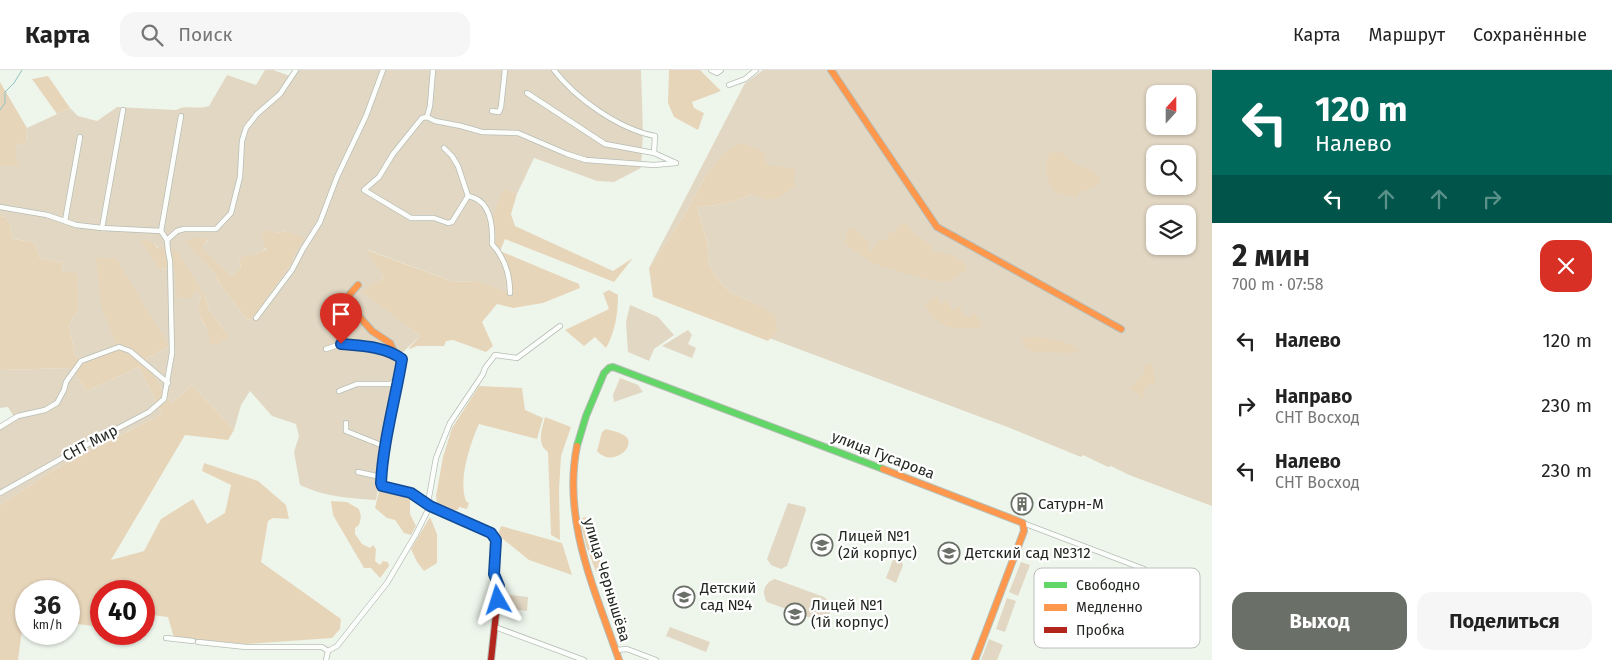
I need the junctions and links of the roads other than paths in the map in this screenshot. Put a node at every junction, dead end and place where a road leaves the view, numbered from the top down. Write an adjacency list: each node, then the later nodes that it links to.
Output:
1 (296, 70): 24 (street)
2 (383, 70): 27 (street)
3 (433, 70): 15 (street)
4 (505, 70): 13 (street)
5 (554, 70): 18 (street)
6 (711, 70): 9 (street)
7 (756, 70): 10 (street)
8 (830, 70): 29 (street)
9 (719, 72)
10 (729, 86)
11 (527, 93): 18 (street)
12 (123, 110): 22 (street)
13 (492, 112)
14 (181, 116): 23 (street)
15 (427, 117): 18 (street); 19 (street)
16 (80, 137): 21 (street)
17 (444, 148): 19 (street)
18 (654, 153)
19 (468, 196): 26 (street)
20 (0, 207): 21 (street)
21 (65, 221): 22 (street)
22 (102, 228): 23 (street)
23 (161, 230): 24 (street)
24 (167, 240): 35 (street, СНТ Мир)
25 (358, 285): 31 (street)
26 (510, 293)
27 (256, 318)
28 (560, 326): 43 (street)
29 (1122, 329)
30 (326, 349): 31 (street)
31 (395, 354): 32 (street)
32 (402, 359): 34 (street)
33 (613, 367): 44 (street, улица Гусарова); 50 (street, улица Чернышёва)
34 (399, 376): 36 (street); 39 (street)
35 (168, 383): 38 (street); 42 (street, СНТ Мир)
36 (339, 391)
37 (346, 423): 39 (street)
38 (0, 427)
39 (383, 450): 41 (street)
40 (358, 472): 41 (street)
41 (381, 478): 43 (street)
42 (0, 493)
43 (430, 506): 46 (street); 51 (street)
44 (1023, 523): 45 (street, улица Гусарова); 57 (street)
45 (1141, 568)
46 (495, 627): 53 (street); 54 (street)
47 (166, 638): 48 (street)
48 (192, 641)
49 (198, 642): 51 (street)
50 (616, 650): 55 (street, улица Чернышёва); 56 (street)
51 (328, 651): 52 (street)
52 (326, 660)
53 (491, 660)
54 (584, 660)
55 (619, 660)
56 (656, 660)
57 (975, 660)

